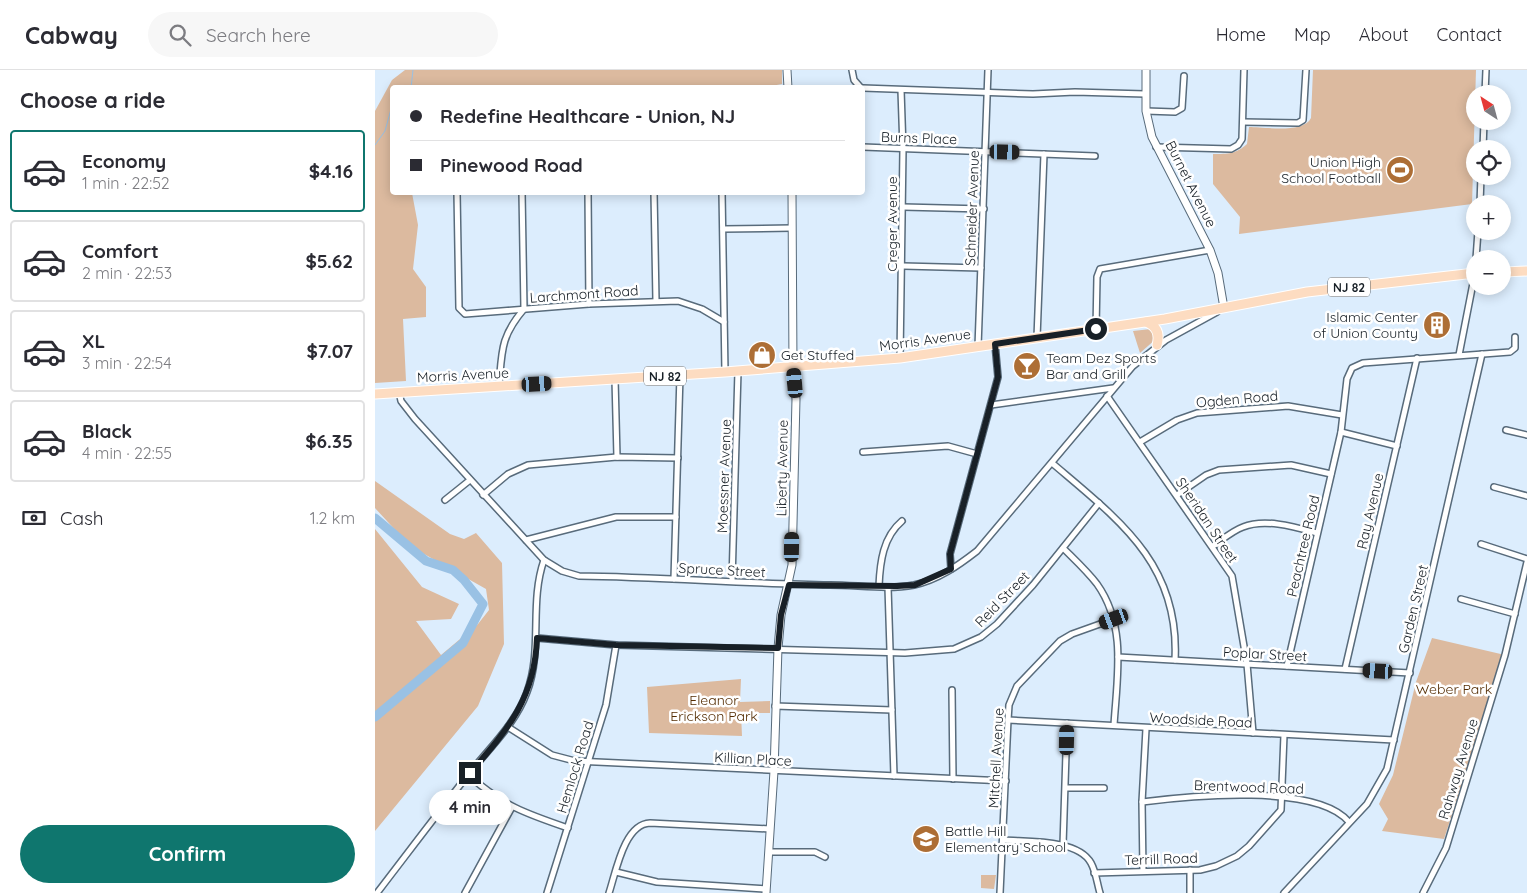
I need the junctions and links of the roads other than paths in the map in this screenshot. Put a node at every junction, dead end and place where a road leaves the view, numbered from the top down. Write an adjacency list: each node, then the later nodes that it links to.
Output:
1 (787, 70): 9 (street)
2 (852, 70): 10 (street)
3 (988, 70): 14 (street, Schneider Avenue)
4 (1146, 70): 15 (street, Burnet Avenue)
5 (1244, 70): 17 (street)
6 (1306, 70): 17 (street)
7 (1486, 70): 11 (street)
8 (1184, 76): 16 (street)
9 (788, 85)
10 (859, 85)
11 (1485, 85)
12 (865, 88): 13 (street)
13 (901, 90): 14 (street); 20 (street, Creger Avenue)
14 (987, 93): 15 (street); 21 (street, Schneider Avenue)
15 (1145, 94): 16 (street, Burnet Avenue)
16 (1146, 111): 19 (street, Burnet Avenue)
17 (1243, 122): 19 (street)
18 (865, 147): 20 (street, Burns Place)
19 (1157, 147): 34 (street, Burnet Avenue)
20 (903, 149): 21 (street, Burns Place); 30 (street, Creger Avenue)
21 (986, 152): 22 (street, Burns Place); 31 (street, Schneider Avenue)
22 (1044, 154): 23 (street, Burns Place); 49 (street)
23 (1095, 156)
24 (457, 195): 44 (street)
25 (522, 195): 44 (street)
26 (588, 195): 42 (street)
27 (654, 195): 41 (street)
28 (722, 195): 33 (street)
29 (792, 195): 32 (street, Liberty Avenue)
30 (903, 207): 31 (street); 35 (street, Creger Avenue)
31 (983, 209): 36 (street, Schneider Avenue)
32 (793, 228): 33 (street); 57 (street, Liberty Avenue)
33 (723, 229): 45 (street)
34 (1210, 250): 43 (street, Burnet Avenue); 47 (street)
35 (903, 266): 36 (street); 55 (street, Creger Avenue)
36 (981, 268): 52 (street, Schneider Avenue)
37 (1527, 271): 38 (main road)
38 (1511, 272)
39 (1466, 273): 43 (main road, Morris Avenue / NJ 82)
40 (1471, 295): 54 (street)
41 (656, 301): 42 (street, Larchmont Road); 45 (street, Larchmont Road)
42 (589, 304): 44 (street, Larchmont Road)
43 (1224, 308): 46 (main road, Morris Avenue / NJ 82); 51 (street, Spruce Street)
44 (524, 309): 62 (street, Larchmont Road)
45 (724, 322): 59 (street)
46 (1146, 322): 47 (main road, Morris Avenue / NJ 82); 51 (main road)
47 (1096, 329): 49 (main road, Morris Avenue / NJ 82)
48 (1515, 336): 53 (street, Peachtree Road)
49 (1037, 338): 50 (main road, Morris Avenue / NJ 82)
50 (995, 344): 52 (main road, Morris Avenue / NJ 82); 67 (street)
51 (1157, 345): 63 (street, Spruce Street)
52 (979, 347): 55 (main road, Morris Avenue / NJ 82)
53 (1483, 354): 54 (street, Peachtree Road); 114 (street, Garden Street)
54 (1459, 356): 56 (street, Peachtree Road)
55 (900, 358): 57 (main road, Morris Avenue / NJ 82)
56 (1417, 358): 68 (street, Peachtree Road); 73 (street, Ray Avenue)
57 (793, 367): 58 (main road, Morris Avenue / NJ 82); 99 (street, Liberty Avenue)
58 (738, 371): 59 (main road, Morris Avenue / NJ 82); 98 (street, Moessner Avenue)
59 (725, 372): 60 (main road, Morris Avenue / NJ 82)
60 (679, 375): 61 (main road, Morris Avenue / NJ 82); 77 (street)
61 (615, 379): 62 (main road, Morris Avenue / NJ 82); 76 (street)
62 (499, 386): 64 (main road, Morris Avenue / NJ 82)
63 (1113, 388): 66 (street, Spruce Street); 67 (street)
64 (399, 392): 65 (main road, Morris Avenue / NJ 82); 80 (street, Spruce Street)
65 (375, 394)
66 (1107, 396): 72 (street, Sheridan Street); 78 (street, Spruce Street)
67 (991, 405): 75 (street)
68 (1342, 415): 70 (street, Peachtree Road); 72 (street, Ogden Road)
69 (1506, 430): 71 (street)
70 (1341, 432): 73 (street); 79 (street, Peachtree Road)
71 (1527, 436)
72 (1140, 442): 82 (street, Sheridan Street)
73 (1397, 446): 113 (street, Ray Avenue)
74 (863, 452): 75 (street)
75 (977, 454): 96 (street)
76 (617, 457): 77 (street); 83 (street)
77 (678, 458): 87 (street)
78 (1052, 464): 86 (street); 96 (street, Spruce Street)
79 (1331, 474): 82 (street); 89 (street, Peachtree Road)
80 (470, 480): 83 (street, Spruce Street); 85 (street)
81 (1494, 487): 84 (street)
82 (1177, 495): 92 (street, Sheridan Street)
83 (483, 496): 90 (street, Spruce Street)
84 (1527, 496)
85 (445, 500)
86 (1099, 503): 93 (street, Reid Street); 110 (street)
87 (676, 517): 90 (street); 97 (street)
88 (902, 521): 100 (street)
89 (1317, 533): 92 (street); 112 (street, Peachtree Road)
90 (525, 540): 94 (street, Spruce Street)
91 (1481, 544): 95 (street)
92 (1213, 546): 111 (street, Sheridan Street)
93 (1063, 548): 104 (street); 108 (street, Reid Street)
94 (544, 560): 97 (street, Spruce Street); 105 (street)
95 (1527, 560): 103 (street, Rahway Avenue)
96 (951, 569): 101 (street, Spruce Street)
97 (674, 579): 98 (street, Spruce Street)
98 (732, 580): 99 (street, Spruce Street)
99 (789, 585): 100 (street, Spruce Street); 107 (street, Liberty Avenue)
100 (879, 586): 101 (street, Spruce Street)
101 (888, 587): 108 (street)
102 (1461, 599): 103 (street)
103 (1515, 614): 157 (street, Rahway Avenue)
104 (1114, 619): 109 (street); 118 (street, Mitchell Avenue)
105 (537, 638): 106 (street, Reid Street); 121 (street)
106 (616, 645): 107 (street, Reid Street); 126 (street, Hemlock Road)
107 (778, 648): 108 (street, Reid Street); 116 (street, Liberty Avenue)
108 (889, 652): 117 (street)
109 (1118, 657): 110 (street, Poplar Street); 120 (street)
110 (1175, 660): 111 (street, Poplar Street)
111 (1247, 664): 112 (street, Poplar Street); 123 (street, Sheridan Street)
112 (1287, 666): 113 (street, Poplar Street)
113 (1345, 670): 114 (street, Poplar Street)
114 (1410, 673): 125 (street, Garden Street)
115 (952, 690): 130 (street)
116 (775, 706): 117 (street); 127 (street, Liberty Avenue)
117 (892, 710): 129 (street)
118 (1008, 720): 119 (street, Woodside Road); 131 (street, Mitchell Avenue)
119 (1067, 723): 120 (street, Woodside Road); 132 (street)
120 (1114, 725): 122 (street, Woodside Road)
121 (509, 727): 126 (street, Killian Place); 128 (street)
122 (1146, 728): 123 (street, Woodside Road); 135 (street)
123 (1253, 733): 124 (street, Woodside Road)
124 (1284, 735): 125 (street, Woodside Road); 134 (street, Terrill Road)
125 (1394, 740): 137 (street, Garden Street)
126 (587, 762): 127 (street, Killian Place); 138 (street, Hemlock Road)
127 (774, 771): 129 (street, Killian Place); 139 (street, Liberty Avenue)
128 (469, 775): 136 (street); 149 (street)
129 (894, 776): 130 (street, Killian Place)
130 (953, 779): 131 (street, Killian Place)
131 (1006, 781): 140 (street, Mitchell Avenue)
132 (1066, 788): 133 (street); 141 (street)
133 (1104, 788)
134 (1282, 798): 135 (street, Brentwood Road); 137 (street, Brentwood Road); 144 (street, Terrill Road)
135 (1142, 802): 145 (street)
136 (512, 808): 138 (street); 150 (street)
137 (1349, 822): 156 (street, Garden Street)
138 (568, 828): 151 (street, Hemlock Road)
139 (770, 829): 142 (street, Liberty Avenue); 146 (street)
140 (1003, 840): 141 (street); 153 (street, Mitchell Avenue)
141 (1063, 845): 147 (street)
142 (769, 852): 143 (street); 148 (street, Liberty Avenue)
143 (825, 858)
144 (1190, 870): 145 (street, Terrill Road); 155 (street)
145 (1143, 871): 147 (street, Terrill Road)
146 (616, 872): 148 (street); 152 (street)
147 (1095, 873): 154 (street)
148 (766, 891)
149 (377, 893)
150 (465, 893)
151 (547, 893)
152 (609, 893)
153 (1000, 893)
154 (1100, 893)
155 (1190, 893)
156 (1284, 893)
157 (1423, 893)

